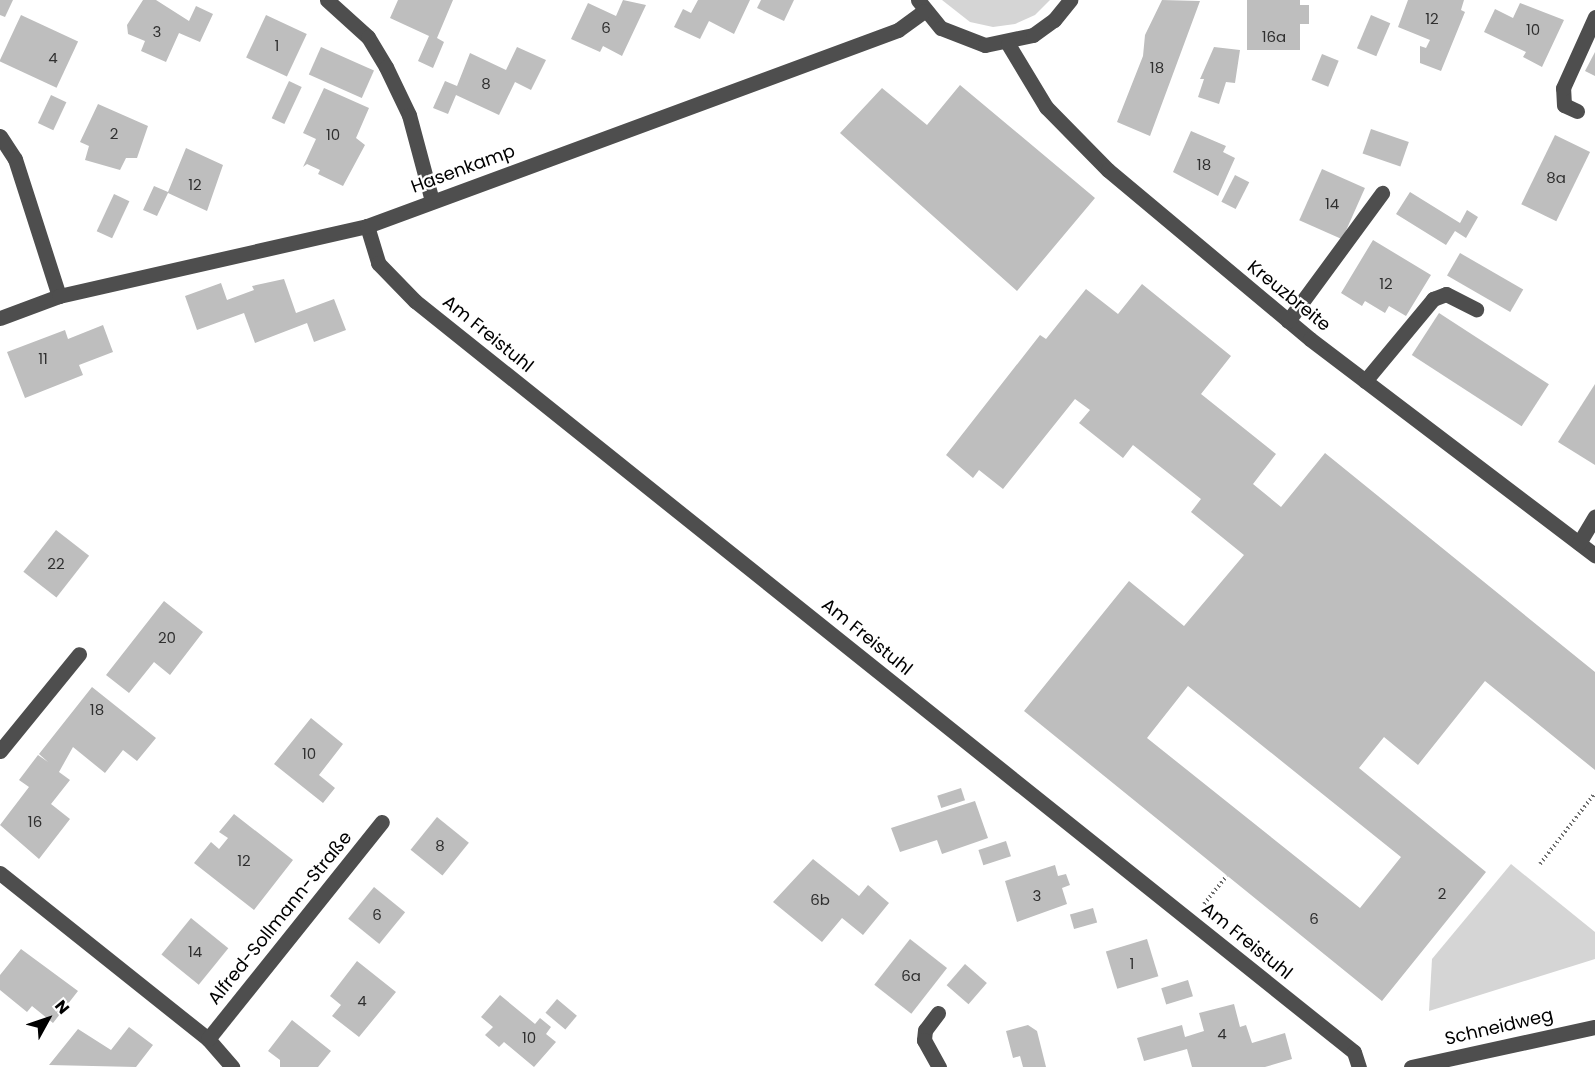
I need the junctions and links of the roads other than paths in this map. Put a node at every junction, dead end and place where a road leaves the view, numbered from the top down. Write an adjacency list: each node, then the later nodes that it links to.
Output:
1 (327, 0): 9 (street)
2 (1070, 0): 5 (street)
3 (921, 6): 5 (street); 9 (street, Hasenkamp)
4 (1595, 17): 6 (street)
5 (1008, 44): 14 (street, Kreuzbreite)
6 (1577, 111)
7 (0, 136): 11 (street)
8 (1382, 193): 14 (street)
9 (432, 201): 10 (street, Hasenkamp)
10 (366, 226): 11 (street, Hasenkamp); 28 (street, Am Freistuhl)
11 (59, 296): 13 (street, Hasenkamp)
12 (1476, 309): 15 (street)
13 (0, 318)
14 (1288, 321): 15 (street, Kreuzbreite)
15 (1365, 381): 17 (street, Kreuzbreite)
16 (1595, 516): 17 (street)
17 (1579, 543): 18 (street, Kreuzbreite)
18 (1595, 555)
19 (79, 654): 20 (street)
20 (0, 751)
21 (382, 822): 25 (street, Alfred-Sollmann-Straße)
22 (0, 873): 25 (street)
23 (938, 1013): 27 (street)
24 (1595, 1027): 29 (street, Schneidweg)
25 (208, 1039): 26 (street)
26 (232, 1067)
27 (939, 1067)
28 (1359, 1067)
29 (1411, 1067)

